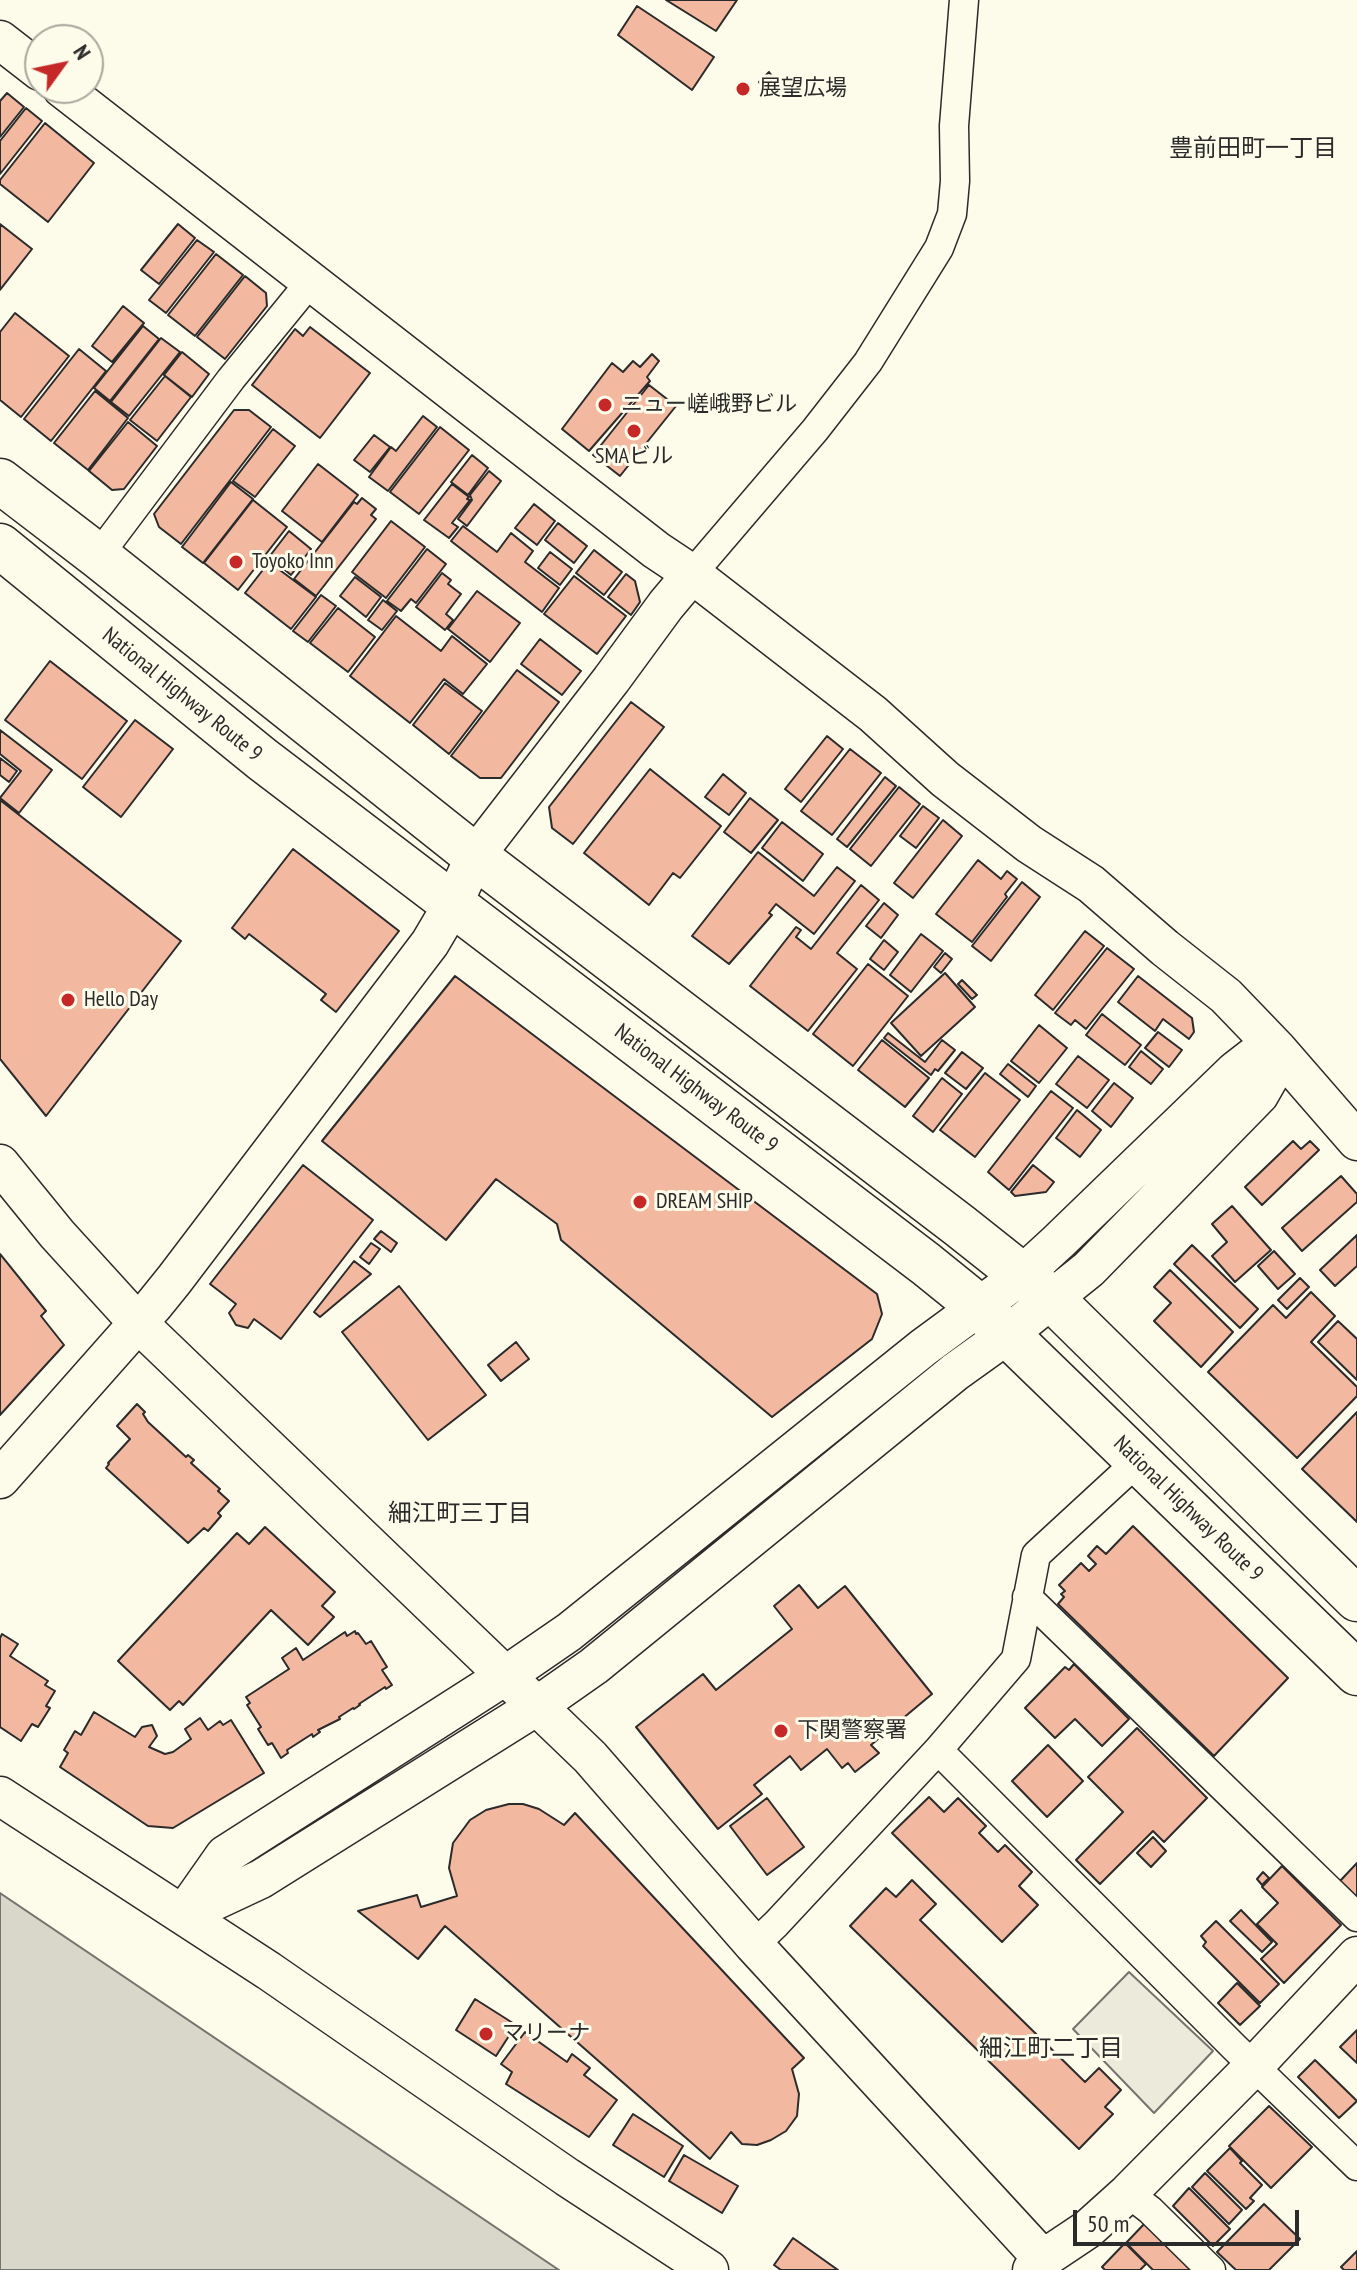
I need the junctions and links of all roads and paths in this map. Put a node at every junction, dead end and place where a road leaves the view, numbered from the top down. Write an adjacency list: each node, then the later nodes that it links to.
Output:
1 (964, 0): 9 (street)
2 (0, 40): 3 (street)
3 (24, 59)
4 (83, 104): 5 (street)
5 (311, 281): 8 (street); 9 (street)
6 (0, 481): 8 (highway)
7 (0, 546): 11 (highway, National Highway Route 9)
8 (98, 556): 10 (highway)
9 (692, 574): 10 (street); 12 (street)
10 (475, 856): 11 (street); 15 (highway)
11 (453, 904): 16 (highway, National Highway Route 9); 17 (street)
12 (1277, 1049): 13 (street); 15 (street)
13 (1357, 1141)
14 (0, 1164): 17 (street)
15 (1037, 1287): 16 (street); 21 (highway)
16 (993, 1320): 18 (highway, National Highway Route 9); 23 (street); 24 (street)
17 (138, 1323): 19 (street); 23 (street)
18 (1138, 1461): 20 (street); 22 (highway, National Highway Route 9)
19 (0, 1479)
20 (1027, 1597): 25 (street); 28 (street)
21 (1357, 1599)
22 (1357, 1673)
23 (505, 1676): 24 (street); 27 (street)
24 (537, 1706): 27 (street); 29 (street)
25 (938, 1750): 29 (street); 31 (street)
26 (0, 1796): 27 (street)
27 (184, 1915): 35 (street)
28 (1357, 1917)
29 (754, 1945): 34 (street)
30 (1357, 1956): 31 (street)
31 (1254, 2066): 32 (street); 33 (street)
32 (1357, 2166)
33 (1128, 2193): 34 (street); 36 (street)
34 (1038, 2264)
35 (709, 2270)
36 (1211, 2270)

